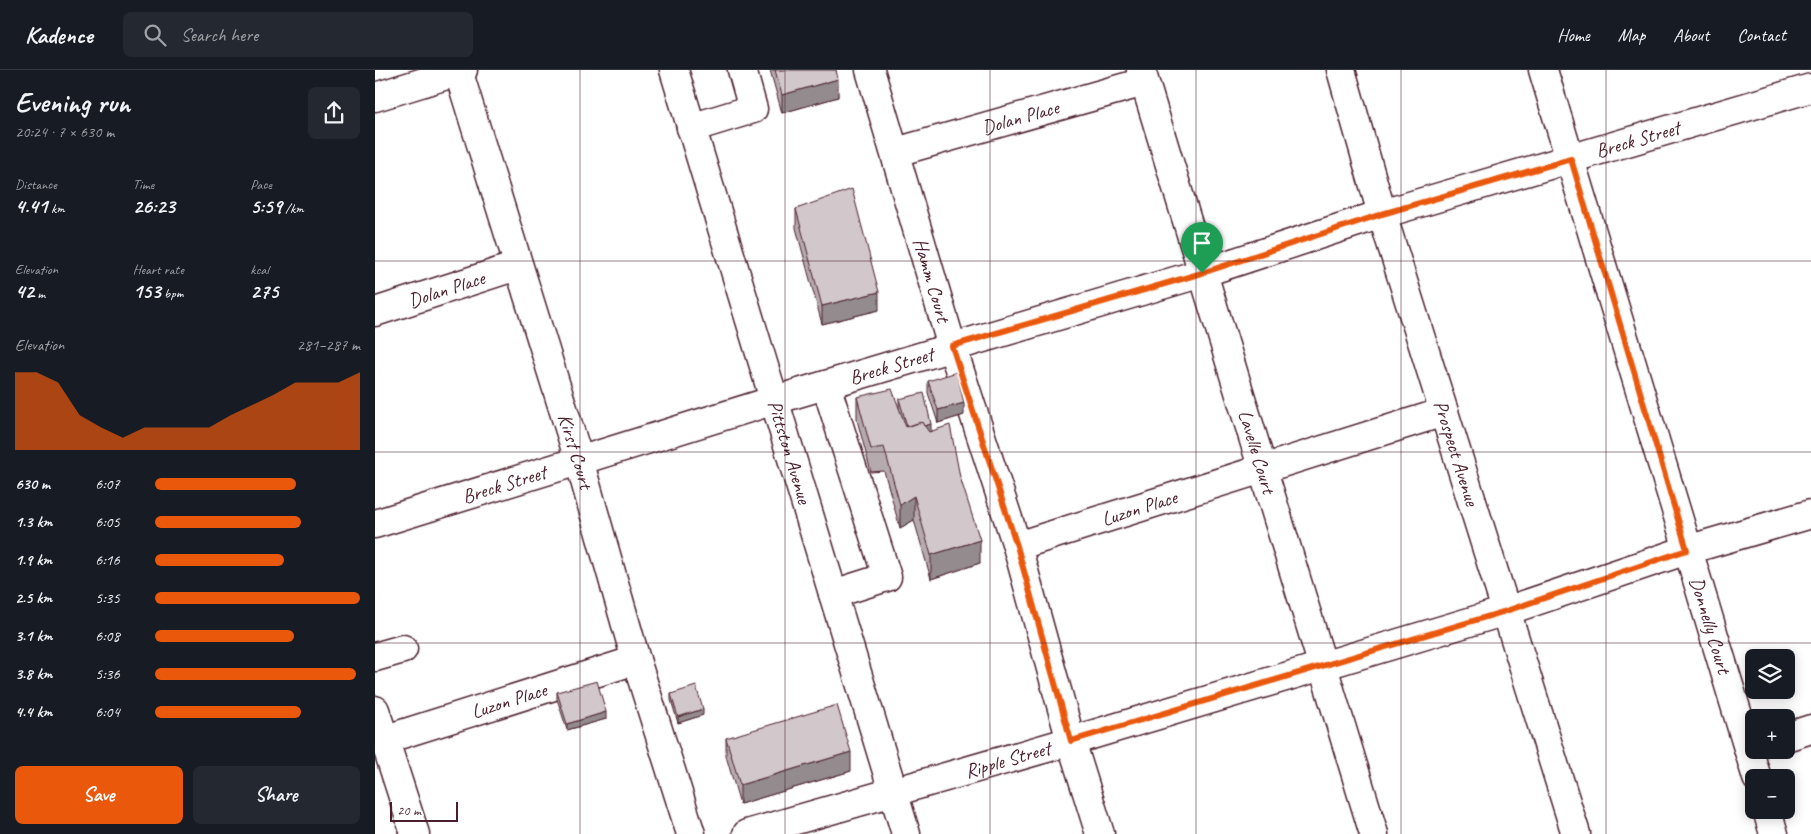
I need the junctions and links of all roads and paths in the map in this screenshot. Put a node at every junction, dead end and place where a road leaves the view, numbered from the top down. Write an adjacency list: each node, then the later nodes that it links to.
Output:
1 (460, 70): 9 (street); 14 (street, Kirst Court)
2 (674, 70): 10 (street, Pittston Avenue)
3 (742, 70): 10 (street)
4 (870, 70): 11 (street, Hamm Court)
5 (1341, 70): 13 (street, Prospect Avenue)
6 (1543, 70): 12 (street, Donnelly Court)
7 (1143, 76): 11 (street, Dolan Place); 15 (street, Lavelle Court)
8 (1811, 88): 12 (street, Breck Street)
9 (375, 97)
10 (691, 128): 19 (street, Pittston Avenue)
11 (896, 152): 17 (street, Hamm Court)
12 (1571, 159): 13 (street, Breck Street); 26 (street, Donnelly Court)
13 (1382, 214): 15 (street, Breck Street); 20 (street, Prospect Avenue)
14 (517, 266): 16 (street, Dolan Place); 21 (street, Kirst Court)
15 (1202, 273): 17 (street, Breck Street); 22 (street, Lavelle Court)
16 (375, 312)
17 (952, 346): 18 (street, Breck Street); 25 (street, Hamm Court)
18 (826, 385): 19 (street, Breck Street); 27 (street)
19 (775, 400): 21 (street, Breck Street); 27 (street, Pittston Avenue)
20 (1444, 412): 22 (street, Luzon Place); 28 (street, Prospect Avenue)
21 (579, 460): 24 (street, Breck Street); 31 (street, Kirst Court)
22 (1261, 468): 25 (street, Luzon Place); 32 (street, Lavelle Court)
23 (1811, 514): 26 (street, Ripple Street)
24 (375, 524)
25 (1017, 546): 38 (street, Hamm Court)
26 (1687, 550): 28 (street, Ripple Street); 34 (street, Donnelly Court)
27 (833, 594): 39 (street, Pittston Avenue)
28 (1506, 611): 32 (street, Ripple Street); 47 (street, Prospect Avenue)
29 (403, 649): 30 (street)
30 (375, 657)
31 (636, 660): 37 (street, Luzon Place); 42 (street, Kirst Court)
32 (1322, 666): 38 (street, Ripple Street); 46 (street, Lavelle Court)
33 (375, 710): 37 (street)
34 (1745, 729)
35 (1811, 729): 36 (street)
36 (1795, 734)
37 (383, 740): 41 (street)
38 (1071, 741): 39 (street, Ripple Street); 45 (street, Hamm Court)
39 (893, 792): 43 (street, Ripple Street); 44 (street, Pittston Avenue)
40 (1770, 819): 48 (street)
41 (415, 834)
42 (691, 834)
43 (747, 834)
44 (906, 834)
45 (1100, 834)
46 (1374, 834)
47 (1576, 834)
48 (1774, 834)

